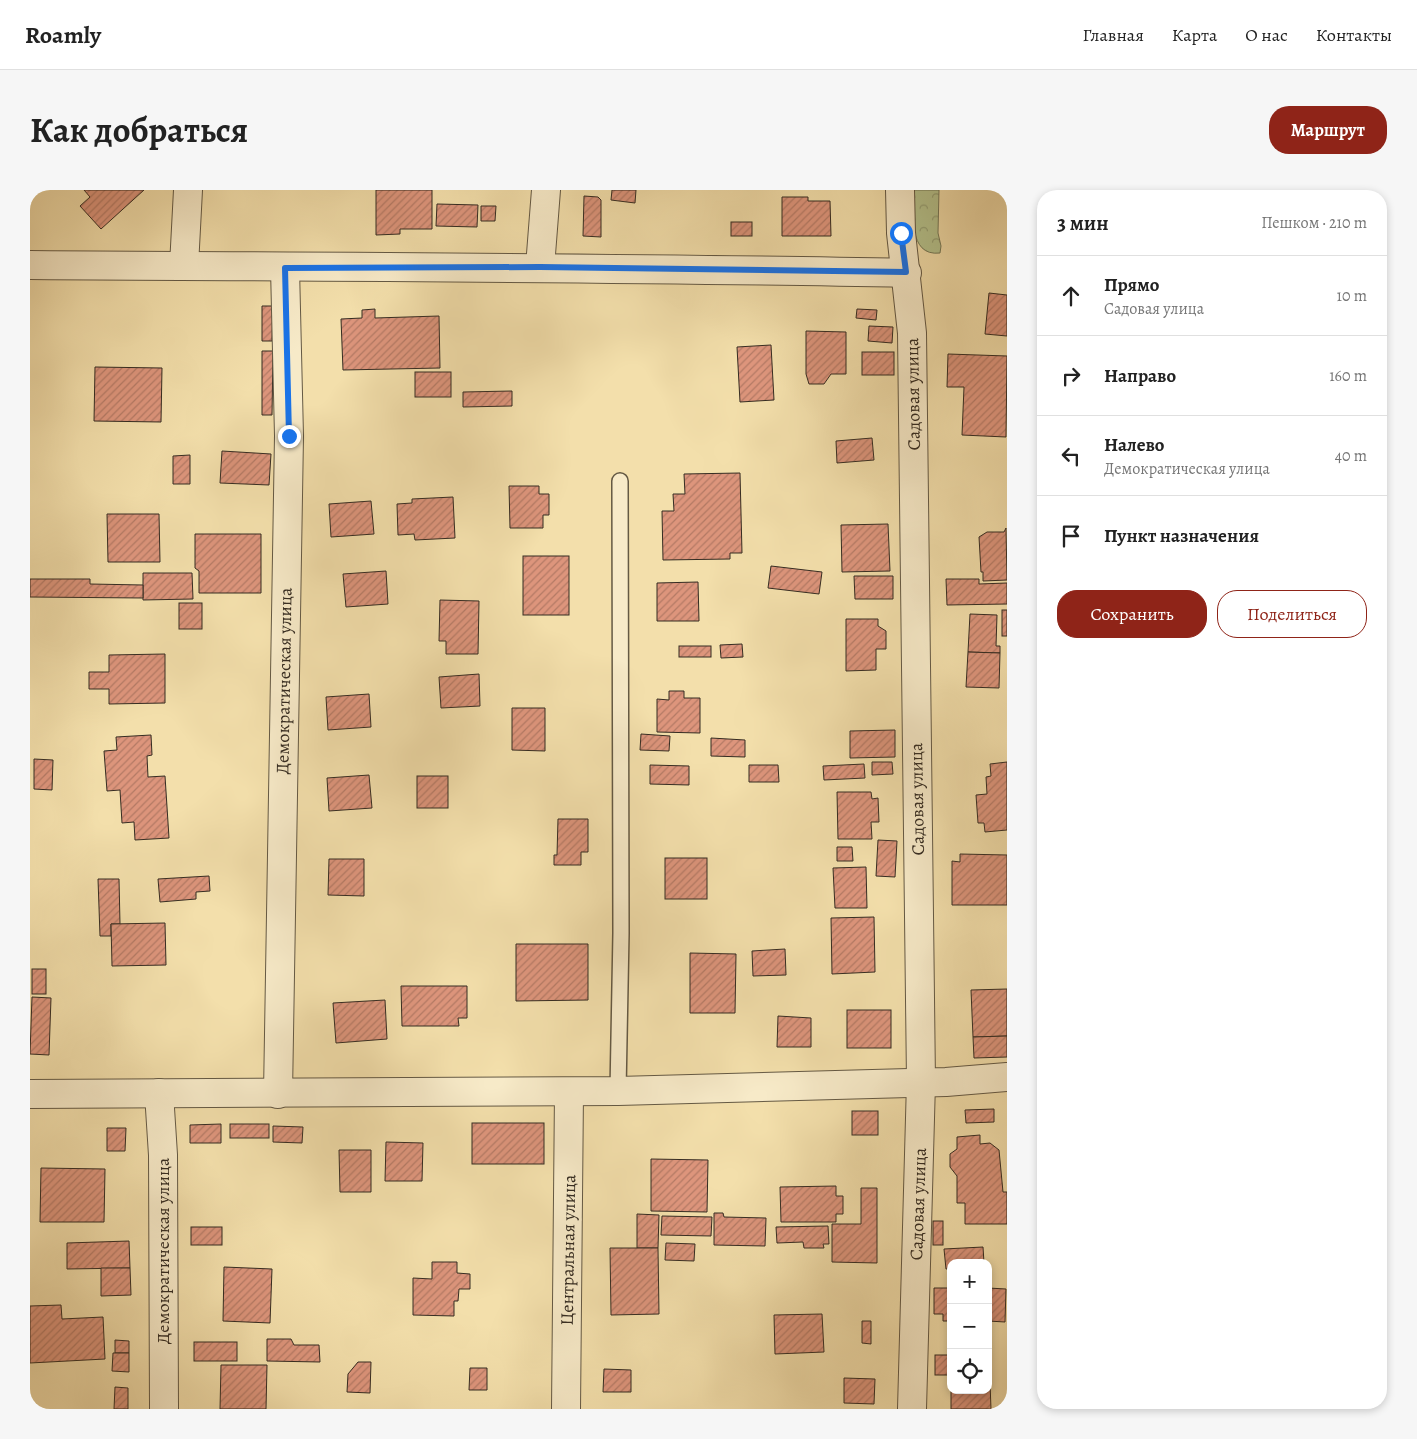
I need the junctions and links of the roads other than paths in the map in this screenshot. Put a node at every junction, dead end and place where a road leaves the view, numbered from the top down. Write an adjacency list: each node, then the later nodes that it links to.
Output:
1 (188, 190): 5 (street)
2 (546, 190): 6 (street)
3 (900, 190): 8 (street, Садовая улица)
4 (30, 265): 5 (street)
5 (184, 266): 7 (street)
6 (540, 267): 7 (street); 8 (street)
7 (285, 268): 16 (street, Демократическая улица)
8 (906, 272): 11 (street, Садовая улица)
9 (620, 481): 12 (lane)
10 (1007, 1077): 11 (street)
11 (921, 1082): 12 (street); 19 (street, Садовая улица)
12 (618, 1091): 13 (street)
13 (569, 1092): 16 (street); 18 (street, Центральная улица)
14 (30, 1094): 15 (street)
15 (159, 1094): 16 (street); 17 (street, Демократическая улица)
16 (278, 1094)
17 (164, 1409)
18 (566, 1409)
19 (912, 1409)

